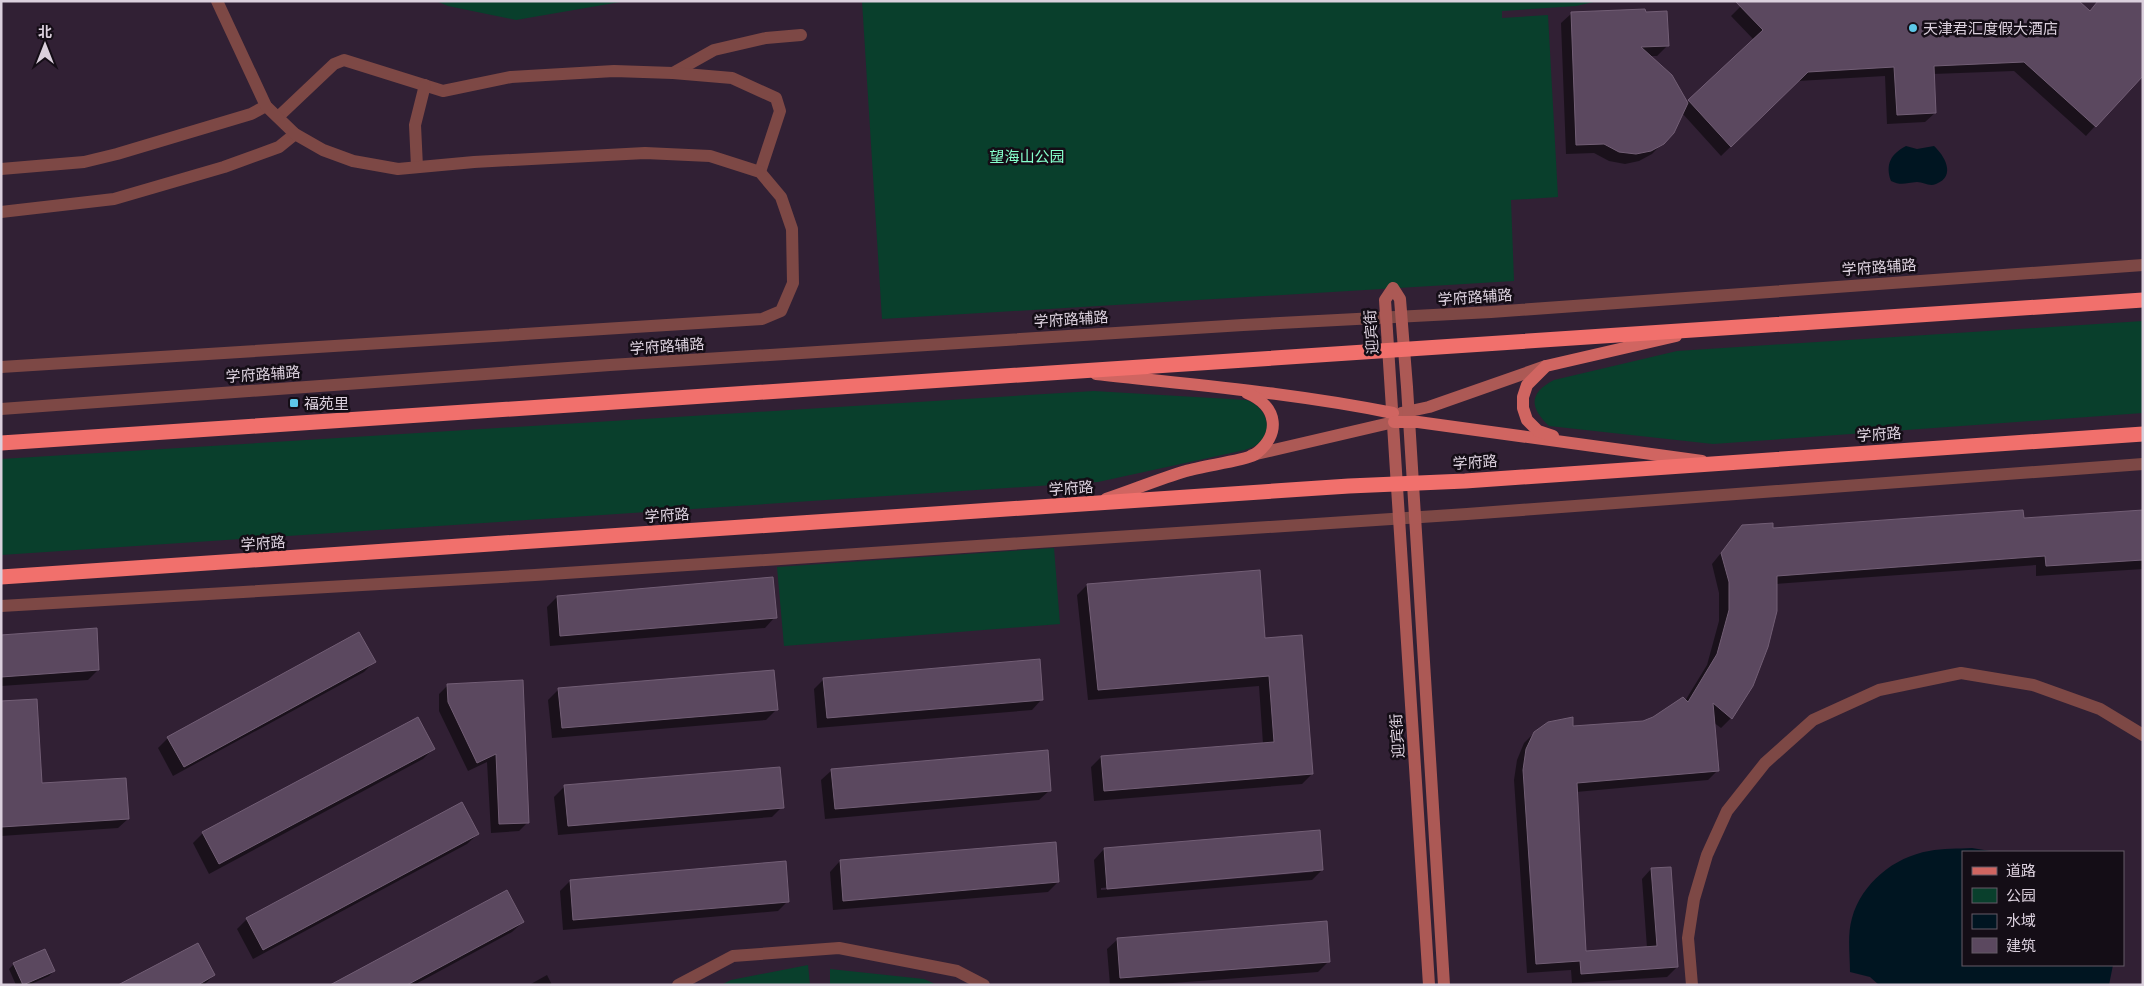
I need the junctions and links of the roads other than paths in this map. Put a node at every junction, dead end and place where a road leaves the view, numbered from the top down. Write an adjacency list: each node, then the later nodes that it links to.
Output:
1 (217, 1): 5 (street)
2 (801, 35): 3 (street)
3 (673, 73): 4 (street); 10 (street)
4 (425, 85): 6 (street); 8 (street)
5 (266, 106): 6 (street); 9 (street)
6 (278, 117): 7 (street)
7 (294, 134): 8 (street); 11 (street)
8 (417, 167): 10 (street)
9 (1, 169)
10 (760, 172): 20 (street)
11 (1, 212)
12 (2143, 265): 14 (street, 学府路辅路)
13 (2143, 300): 16 (highway)
14 (1402, 318): 15 (street, 学府路辅路); 15 (main road, 迎宾街); 17 (main road, 迎宾街)
15 (1386, 319): 18 (main road, 迎宾街); 23 (street, 学府路辅路)
16 (1703, 330): 17 (highway); 19 (main road)
17 (1404, 350): 18 (highway); 24 (main road, 迎宾街)
18 (1388, 351): 21 (highway); 25 (main road, 迎宾街)
19 (1546, 366): 24 (main road); 28 (main road)
20 (1, 367)
21 (1071, 372): 22 (main road); 27 (highway)
22 (1239, 389): 25 (main road); 29 (main road)
23 (1, 409)
24 (1409, 417): 25 (main road); 28 (main road); 32 (main road, 迎宾街)
25 (1394, 418): 29 (main road); 32 (main road, 迎宾街)
26 (2143, 434): 30 (highway, 学府路)
27 (1, 443)
28 (1584, 445): 30 (main road)
29 (1252, 456): 33 (main road)
30 (1717, 462): 32 (highway, 学府路)
31 (2143, 464): 35 (street)
32 (1405, 484): 33 (highway, 学府路); 34 (main road, 迎宾街); 35 (main road, 迎宾街)
33 (1092, 504): 36 (highway, 学府路)
34 (1399, 517): 35 (street); 37 (street); 41 (main road, 迎宾街)
35 (1414, 517): 42 (main road, 迎宾街)
36 (1, 577)
37 (1, 606)
38 (2143, 735): 43 (street)
39 (678, 985): 40 (street)
40 (984, 985)
41 (1429, 985)
42 (1444, 985)
43 (1692, 985)

